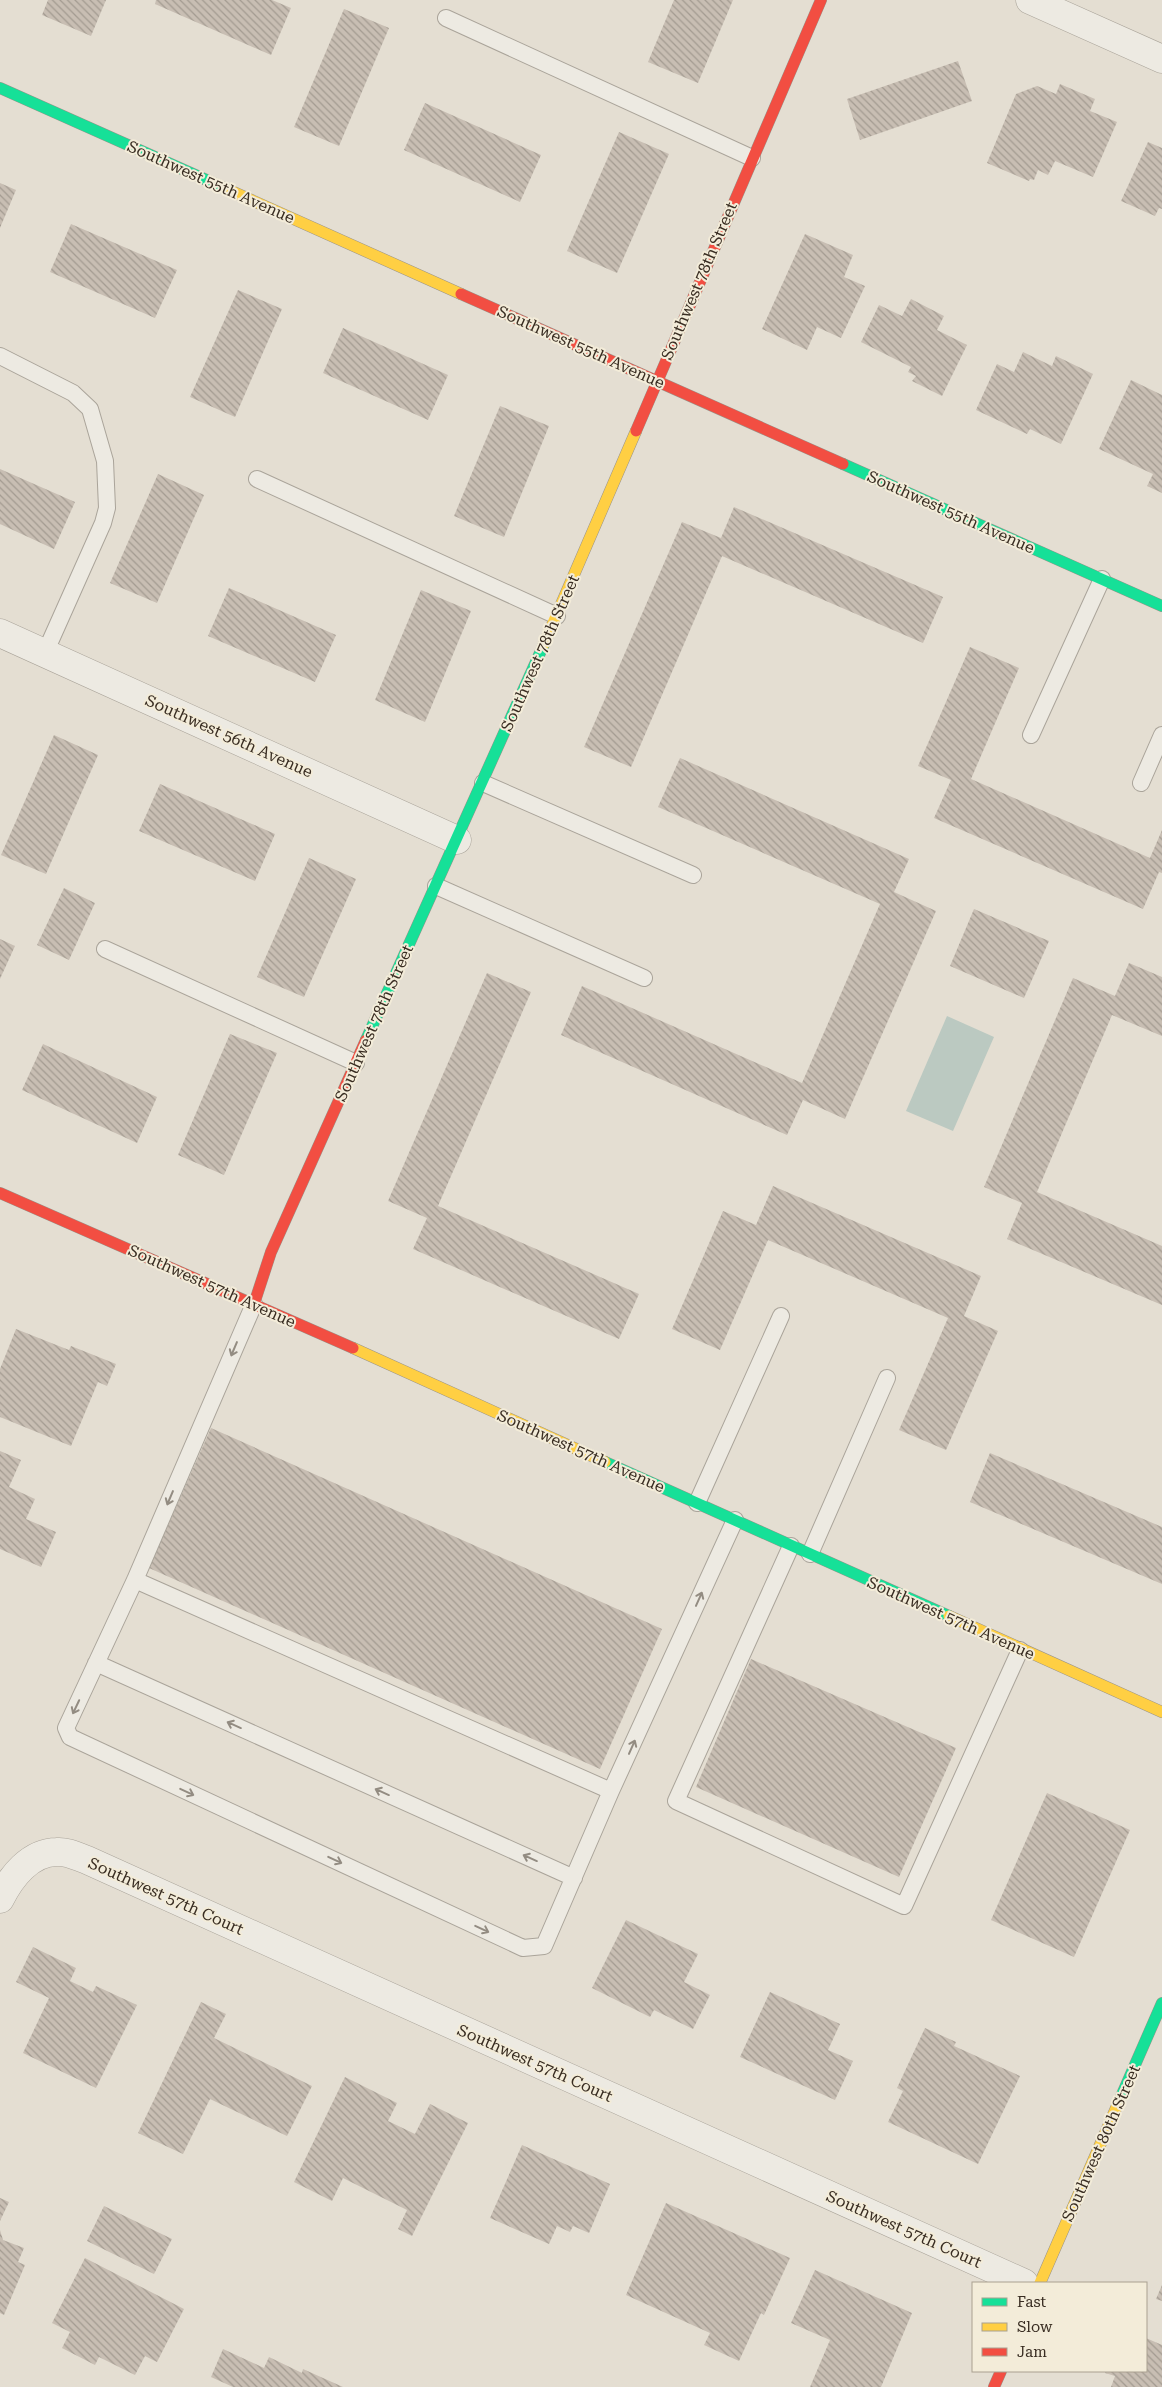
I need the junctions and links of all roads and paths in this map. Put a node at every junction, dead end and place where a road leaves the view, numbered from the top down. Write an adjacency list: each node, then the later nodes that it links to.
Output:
1 (821, 0): 6 (street, Southwest 78th Street)
2 (1030, 0): 4 (street)
3 (446, 18): 6 (lane)
4 (1162, 59)
5 (0, 88): 8 (street, Southwest 55th Avenue)
6 (752, 158): 8 (street, Southwest 78th Street)
7 (0, 356): 14 (lane)
8 (656, 380): 10 (street, Southwest 55th Avenue); 12 (street, Southwest 78th Street)
9 (257, 479): 12 (lane)
10 (1102, 579): 11 (street, Southwest 55th Avenue); 15 (lane)
11 (1162, 606)
12 (557, 616): 17 (street, Southwest 78th Street)
13 (0, 633): 14 (street, Southwest 56th Avenue)
14 (45, 653): 19 (street, Southwest 56th Avenue)
15 (1031, 735)
16 (1162, 735): 18 (lane)
17 (483, 783): 19 (street, Southwest 78th Street); 20 (lane)
18 (1141, 783)
19 (458, 840): 21 (street, Southwest 78th Street)
20 (693, 875)
21 (436, 886): 23 (lane); 24 (street, Southwest 78th Street)
22 (105, 948): 24 (lane)
23 (644, 978)
24 (356, 1062): 26 (street, Southwest 78th Street)
25 (0, 1193): 26 (street, Southwest 57th Avenue)
26 (254, 1304): 29 (street, Southwest 57th Avenue); 33 (lane, one-way to 33)
27 (781, 1316): 29 (lane)
28 (887, 1378): 32 (lane)
29 (697, 1503): 30 (street, Southwest 57th Avenue)
30 (735, 1520): 31 (street, Southwest 57th Avenue); 37 (lane, one-way to 30)
31 (791, 1546): 32 (street, Southwest 57th Avenue); 34 (lane)
32 (810, 1554): 34 (street, Southwest 57th Avenue)
33 (135, 1580): 35 (lane); 37 (lane)
34 (1020, 1650): 36 (street, Southwest 57th Avenue)
35 (96, 1663): 38 (lane, one-way to 35); 38 (lane, one-way to 38)
36 (1162, 1712)
37 (611, 1791): 38 (lane)
38 (574, 1878)
39 (0, 1900): 41 (street, Southwest 57th Court)
40 (1162, 2003): 42 (street, Southwest 80th Street)
41 (1022, 2282)
42 (1040, 2282)
43 (1001, 2372): 44 (street)
44 (994, 2387)

